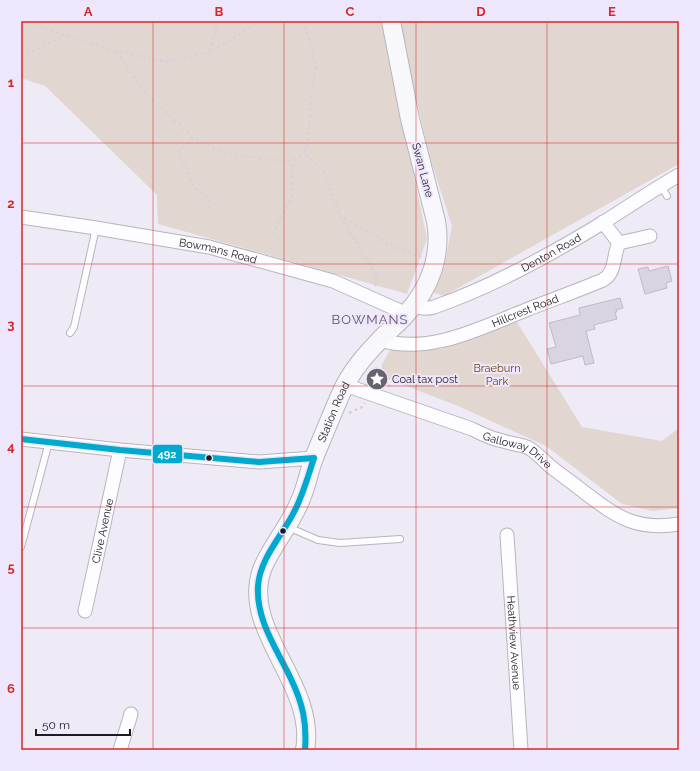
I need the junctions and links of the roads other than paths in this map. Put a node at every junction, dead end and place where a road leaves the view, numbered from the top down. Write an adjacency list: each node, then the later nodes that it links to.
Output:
1 (390, 21): 8 (street, Swan Lane)
2 (679, 175): 4 (street, Denton Road)
3 (21, 217): 5 (street, Bowmans Road)
4 (603, 222): 7 (street); 8 (street, Denton Road)
5 (96, 228): 8 (street, Bowmans Road); 9 (lane)
6 (650, 236): 7 (street)
7 (619, 243): 10 (street, Hillcrest Road)
8 (411, 309): 10 (street, Station Road)
9 (70, 333)
10 (380, 340): 11 (street, Station Road)
11 (345, 385): 15 (street, Station Road); 16 (street, Galloway Drive)
12 (21, 439): 13 (street)
13 (49, 442): 14 (street); 20 (lane)
14 (120, 450): 15 (street); 21 (street, Clive Avenue)
15 (314, 458): 17 (street, Station Road)
16 (679, 524)
17 (287, 526): 19 (lane); 24 (street, Station Road)
18 (507, 535): 25 (street, Heathview Avenue)
19 (400, 539)
20 (21, 547)
21 (85, 611)
22 (130, 714): 23 (street)
23 (120, 750)
24 (305, 750)
25 (520, 750)

